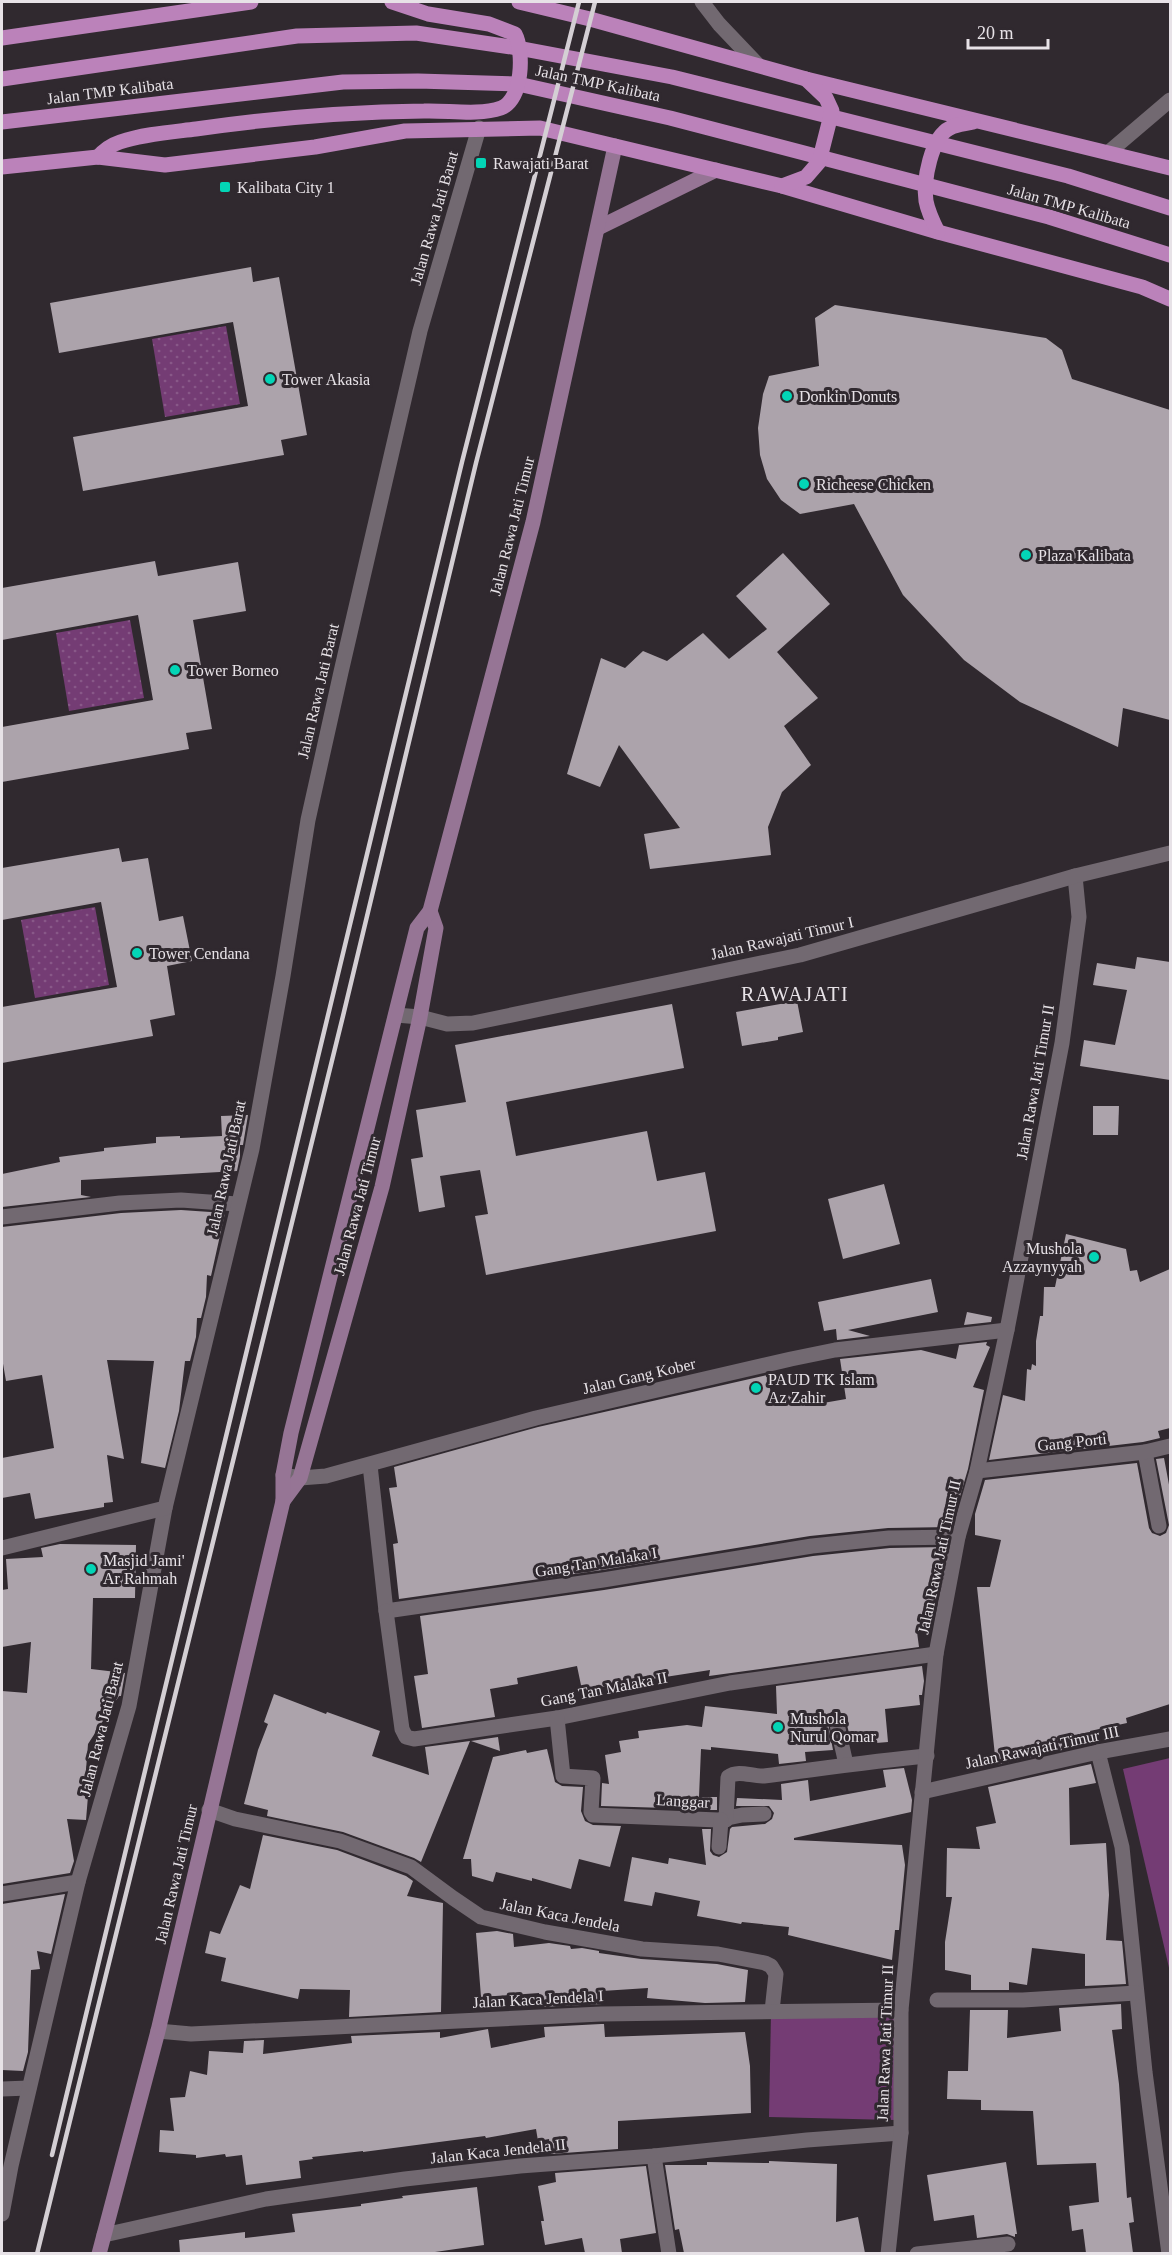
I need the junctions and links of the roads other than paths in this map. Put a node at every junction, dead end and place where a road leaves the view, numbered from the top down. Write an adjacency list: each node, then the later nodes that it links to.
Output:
1 (251, 2): 5 (main road)
2 (393, 2): 15 (main road)
3 (519, 2): 6 (main road)
4 (702, 2): 6 (street)
5 (2, 38)
6 (759, 65): 8 (main road)
7 (2, 79): 20 (main road, Jalan TMP Kalibata)
8 (806, 79): 10 (main road); 19 (main road)
9 (1170, 100): 14 (street)
10 (980, 121): 14 (main road); 22 (main road)
11 (2, 122): 23 (main road, Jalan TMP Kalibata)
12 (479, 128): 13 (main road); 15 (main road); 30 (street, Jalan Rawa Jati Barat)
13 (615, 146): 18 (main road); 21 (main road, Jalan Rawa Jati Timur)
14 (1109, 152): 17 (main road)
15 (98, 157): 16 (main road)
16 (2, 167)
17 (1170, 168)
18 (716, 170): 19 (main road); 21 (main road)
19 (782, 186): 22 (main road)
20 (1170, 208)
21 (598, 228): 27 (main road, Jalan Rawa Jati Timur)
22 (938, 232): 24 (main road)
23 (1170, 255)
24 (1170, 299)
25 (1170, 853): 26 (street, Jalan Rawajati Timur I)
26 (1075, 876): 29 (street, Jalan Rawajati Timur I); 32 (street, Jalan Rawa Jati Timur II)
27 (430, 911): 28 (main road, Jalan Rawa Jati Timur); 29 (main road, Jalan Rawa Jati Timur)
28 (396, 1015): 29 (street, Jalan Rawajati Timur I); 37 (main road, Jalan Rawa Jati Timur)
29 (420, 1017): 38 (main road, Jalan Rawa Jati Timur)
30 (237, 1204): 31 (street); 40 (street, Jalan Rawa Jati Barat)
31 (2, 1217)
32 (1007, 1330): 35 (street, Jalan Gang Kober); 36 (street, Jalan Rawa Jati Timur II)
33 (1170, 1446): 34 (street, Gang Porti)
34 (1145, 1452): 36 (street, Gang Porti); 41 (street)
35 (370, 1465): 38 (street, Jalan Gang Kober); 44 (street)
36 (977, 1471): 42 (street, Jalan Rawa Jati Timur II)
37 (283, 1475): 38 (street, Jalan Gang Kober); 39 (main road, Jalan Rawa Jati Timur)
38 (300, 1478): 39 (main road, Jalan Rawa Jati Timur)
39 (284, 1501): 53 (main road, Jalan Rawa Jati Timur)
40 (165, 1508): 43 (street); 57 (street, Jalan Rawa Jati Barat)
41 (1159, 1526)
42 (958, 1538): 44 (street, Gang Tan Malaka I); 45 (street, Jalan Rawa Jati Timur II)
43 (2, 1548)
44 (386, 1611): 46 (street, Gang Tan Malaka II)
45 (936, 1654): 46 (street, Gang Tan Malaka II); 50 (street, Jalan Rawa Jati Timur II)
46 (556, 1718): 55 (street, Langgar)
47 (836, 1720): 51 (street)
48 (1170, 1739): 49 (street, Jalan Rawajati Timur III)
49 (1098, 1752): 52 (street, Jalan Rawajati Timur III); 59 (street)
50 (927, 1756): 51 (street, Langgar); 52 (street, Jalan Rawa Jati Timur II)
51 (846, 1764): 55 (street, Langgar)
52 (922, 1791): 61 (street, Jalan Rawa Jati Timur II)
53 (209, 1810): 62 (street, Jalan Kaca Jendela); 63 (main road, Jalan Rawa Jati Timur)
54 (764, 1814): 55 (street)
55 (723, 1820): 56 (street)
56 (719, 1846)
57 (78, 1882): 58 (street); 64 (street, Jalan Rawa Jati Barat)
58 (2, 1894)
59 (1136, 1993): 60 (street); 75 (street)
60 (937, 2000)
61 (894, 2010): 62 (street, Jalan Kaca Jendela I); 66 (street, Jalan Rawa Jati Timur II)
62 (772, 2011): 63 (street, Jalan Kaca Jendela I)
63 (158, 2031): 69 (main road, Jalan Rawa Jati Timur)
64 (29, 2088): 65 (street); 68 (street, Jalan Rawa Jati Barat)
65 (2, 2089)
66 (901, 2133): 67 (street, Jalan Kaca Jendela II); 73 (street, Jalan Rawa Jati Timur II)
67 (654, 2156): 69 (street, Jalan Kaca Jendela II); 72 (street)
68 (2, 2214)
69 (104, 2235): 71 (main road, Jalan Rawa Jati Timur)
70 (1008, 2244): 74 (street)
71 (99, 2253)
72 (669, 2253)
73 (888, 2253)
74 (917, 2253)
75 (1168, 2253)

